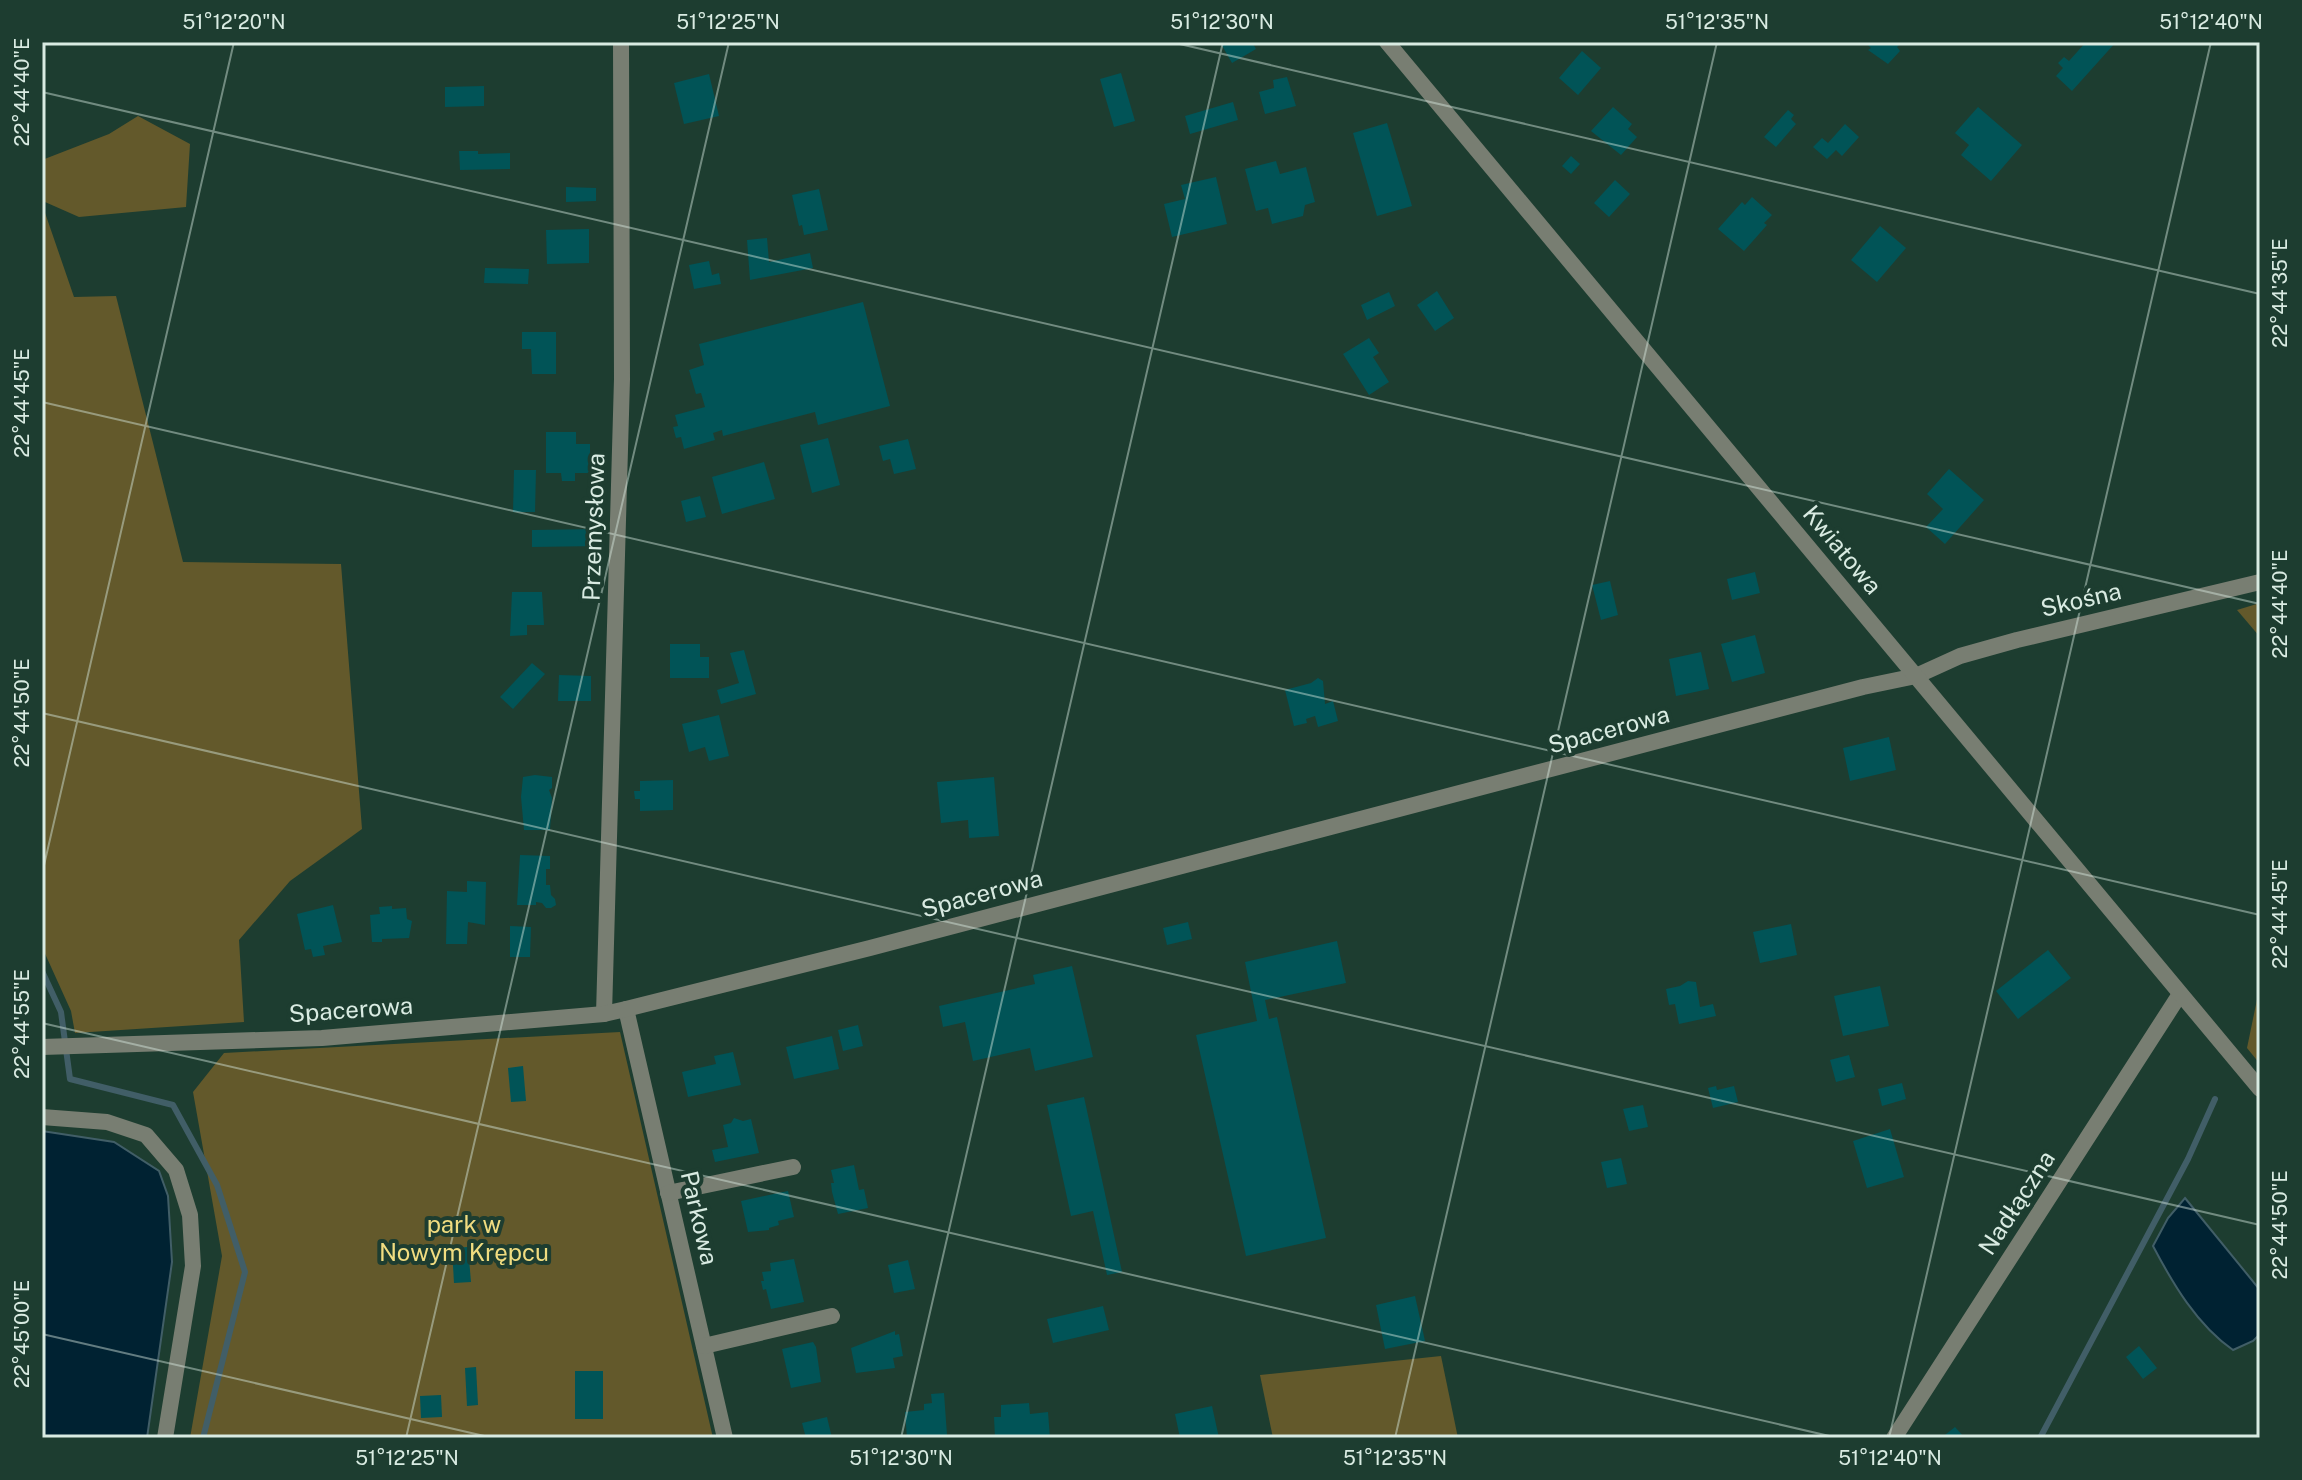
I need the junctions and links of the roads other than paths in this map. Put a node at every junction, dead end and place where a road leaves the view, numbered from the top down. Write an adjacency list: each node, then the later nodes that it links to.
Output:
1 (621, 42): 7 (street, Przemysłowa)
2 (1387, 42): 4 (street, Kwiatowa)
3 (2260, 582): 4 (street, Skośna)
4 (1916, 676): 5 (street, Kwiatowa); 6 (street, Spacerowa)
5 (2180, 994): 9 (street, Kwiatowa); 17 (street, Nadłączna)
6 (626, 1009): 7 (street, Spacerowa); 12 (street, Parkowa)
7 (604, 1014): 8 (street, Spacerowa)
8 (42, 1047)
9 (2260, 1089)
10 (42, 1117): 15 (street)
11 (793, 1167): 12 (street)
12 (668, 1193): 14 (street, Parkowa)
13 (832, 1316): 14 (street)
14 (704, 1346): 16 (street, Parkowa)
15 (165, 1438)
16 (725, 1438)
17 (1894, 1438)

